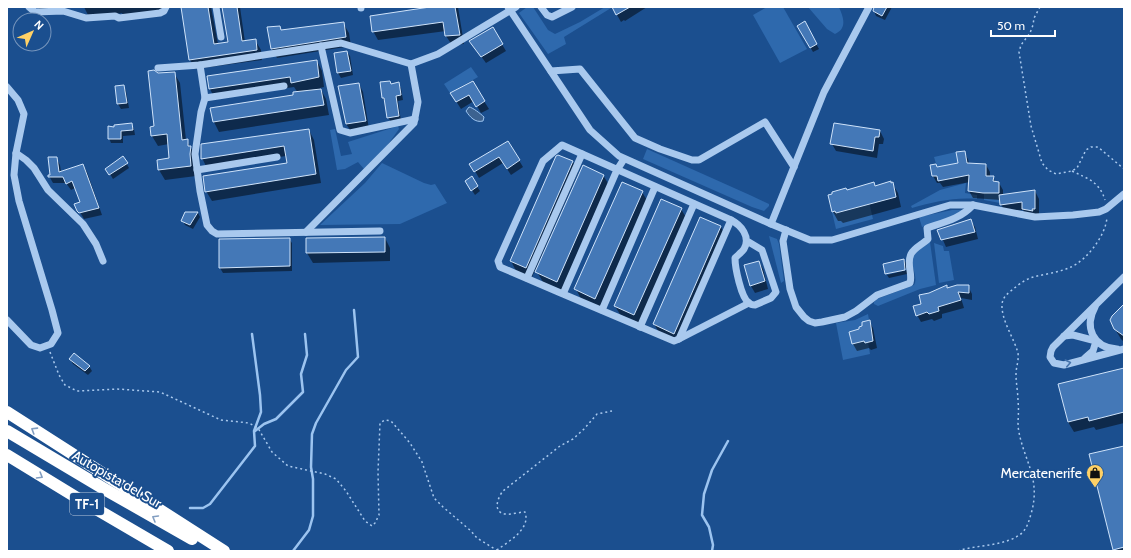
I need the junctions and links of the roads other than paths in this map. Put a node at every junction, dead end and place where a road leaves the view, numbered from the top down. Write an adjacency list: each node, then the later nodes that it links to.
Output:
1 (29, 7): 2 (street)
2 (166, 7)
3 (216, 7): 8 (street)
4 (540, 7): 5 (street)
5 (572, 7)
6 (869, 7): 22 (street)
7 (511, 8): 10 (street); 13 (street)
8 (221, 37)
9 (320, 46): 10 (street); 11 (street); 17 (street)
10 (411, 64): 17 (street)
11 (200, 65): 12 (street); 16 (street)
12 (158, 68)
13 (551, 72): 21 (street); 22 (street)
14 (284, 86): 16 (street)
15 (7, 87): 18 (street)
16 (205, 98): 23 (street)
17 (415, 119): 33 (street)
18 (16, 153): 35 (street); 42 (street)
19 (582, 154): 24 (street); 37 (street); 37 (street)
20 (277, 157): 23 (street)
21 (624, 159): 24 (street); 30 (street)
22 (794, 167): 30 (street)
23 (197, 170): 33 (street)
24 (617, 170): 25 (street); 38 (street)
25 (655, 187): 27 (street); 41 (street)
26 (1124, 194): 28 (street)
27 (694, 204): 29 (street); 43 (street)
28 (973, 205): 31 (street); 31 (street)
29 (731, 220): 34 (street); 45 (street)
30 (771, 224): 31 (street)
31 (786, 230)
32 (380, 231): 33 (street)
33 (306, 232)
34 (747, 241): 39 (street); 39 (street)
35 (103, 261)
36 (1124, 277): 40 (street)
37 (527, 278): 38 (street)
38 (563, 294): 41 (street)
39 (748, 303): 45 (street)
40 (1097, 303): 44 (street); 46 (street)
41 (602, 310): 43 (street)
42 (7, 320)
43 (640, 326): 45 (street)
44 (1064, 336): 46 (street); 48 (street, one-way to 48)
45 (678, 339)
46 (1096, 341): 47 (street); 48 (street)
47 (1124, 349): 48 (street)
48 (1081, 360)
49 (7, 412): 54 (highway, one-way to 49)
50 (7, 431): 53 (highway, Autopista del Sur / TF-1, one-way to 50)
51 (7, 455): 52 (highway, TF-1, one-way to 52)
52 (168, 551)
53 (214, 551)
54 (224, 551)

